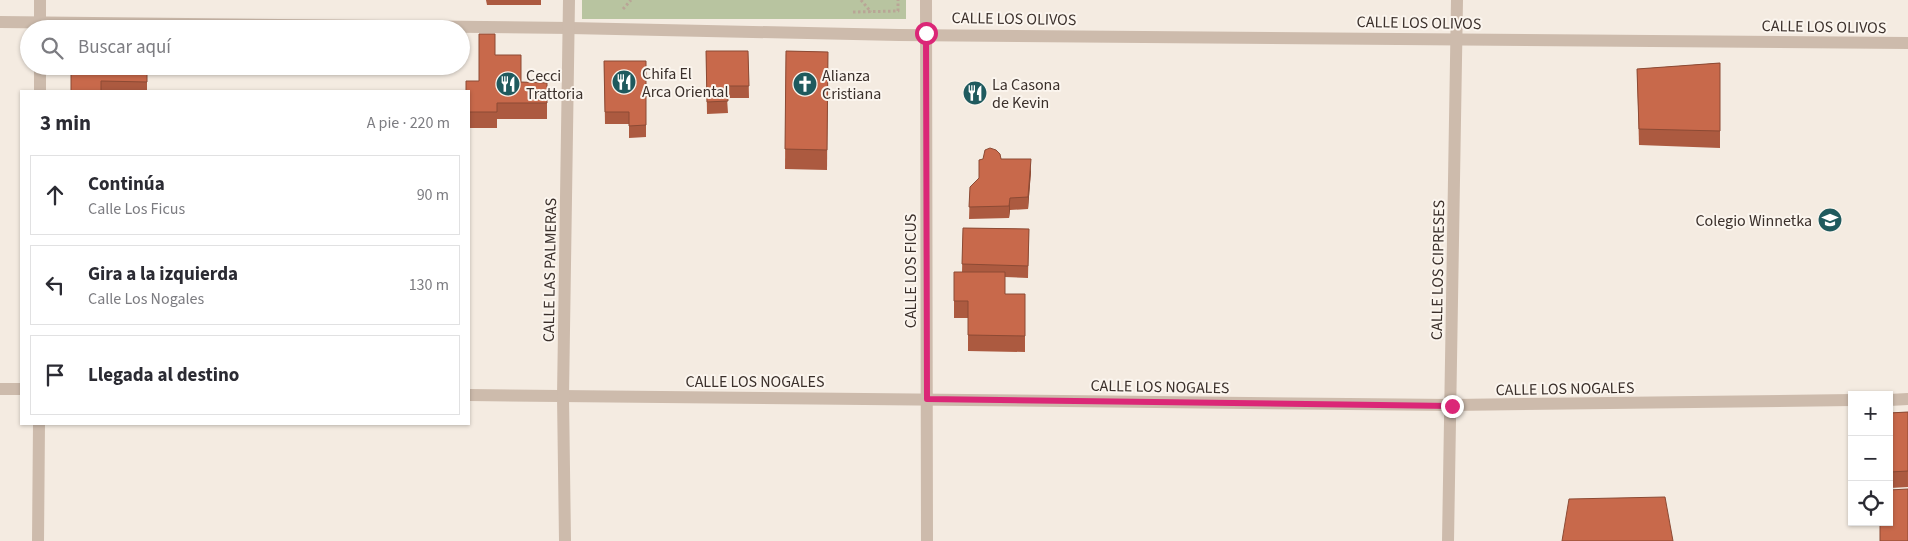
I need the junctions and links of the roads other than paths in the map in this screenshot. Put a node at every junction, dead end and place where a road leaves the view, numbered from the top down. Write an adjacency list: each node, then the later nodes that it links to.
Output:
1 (40, 0): 5 (street)
2 (570, 0): 9 (street, CALLE LAS PALMERAS)
3 (926, 0): 10 (street, CALLE LOS FICUS)
4 (1457, 0): 11 (street, CALLE LOS CIPRESES)
5 (40, 20)
6 (0, 22): 7 (street, CALLE LOS OLIVOS)
7 (20, 24)
8 (470, 27): 9 (street, CALLE LOS OLIVOS)
9 (570, 28): 10 (street, CALLE LOS OLIVOS); 18 (street, CALLE LAS PALMERAS)
10 (926, 33): 11 (street, CALLE LOS OLIVOS); 19 (street, CALLE LOS FICUS)
11 (1457, 38): 12 (street, CALLE LOS OLIVOS); 23 (street, CALLE LOS CIPRESES)
12 (1908, 43)
13 (40, 75): 14 (street)
14 (40, 90)
15 (0, 389): 16 (street)
16 (20, 389)
17 (470, 395): 18 (street, CALLE LOS NOGALES)
18 (563, 396): 19 (street, CALLE LOS NOGALES); 26 (street, CALLE LAS PALMERAS)
19 (927, 399): 23 (street, CALLE LOS NOGALES); 27 (street, CALLE LOS FICUS)
20 (1848, 400): 23 (street, CALLE LOS NOGALES)
21 (1893, 400): 22 (street)
22 (1908, 400)
23 (1452, 406): 28 (street, CALLE LOS CIPRESES)
24 (40, 425): 25 (street)
25 (38, 541)
26 (565, 541)
27 (927, 541)
28 (1448, 541)

